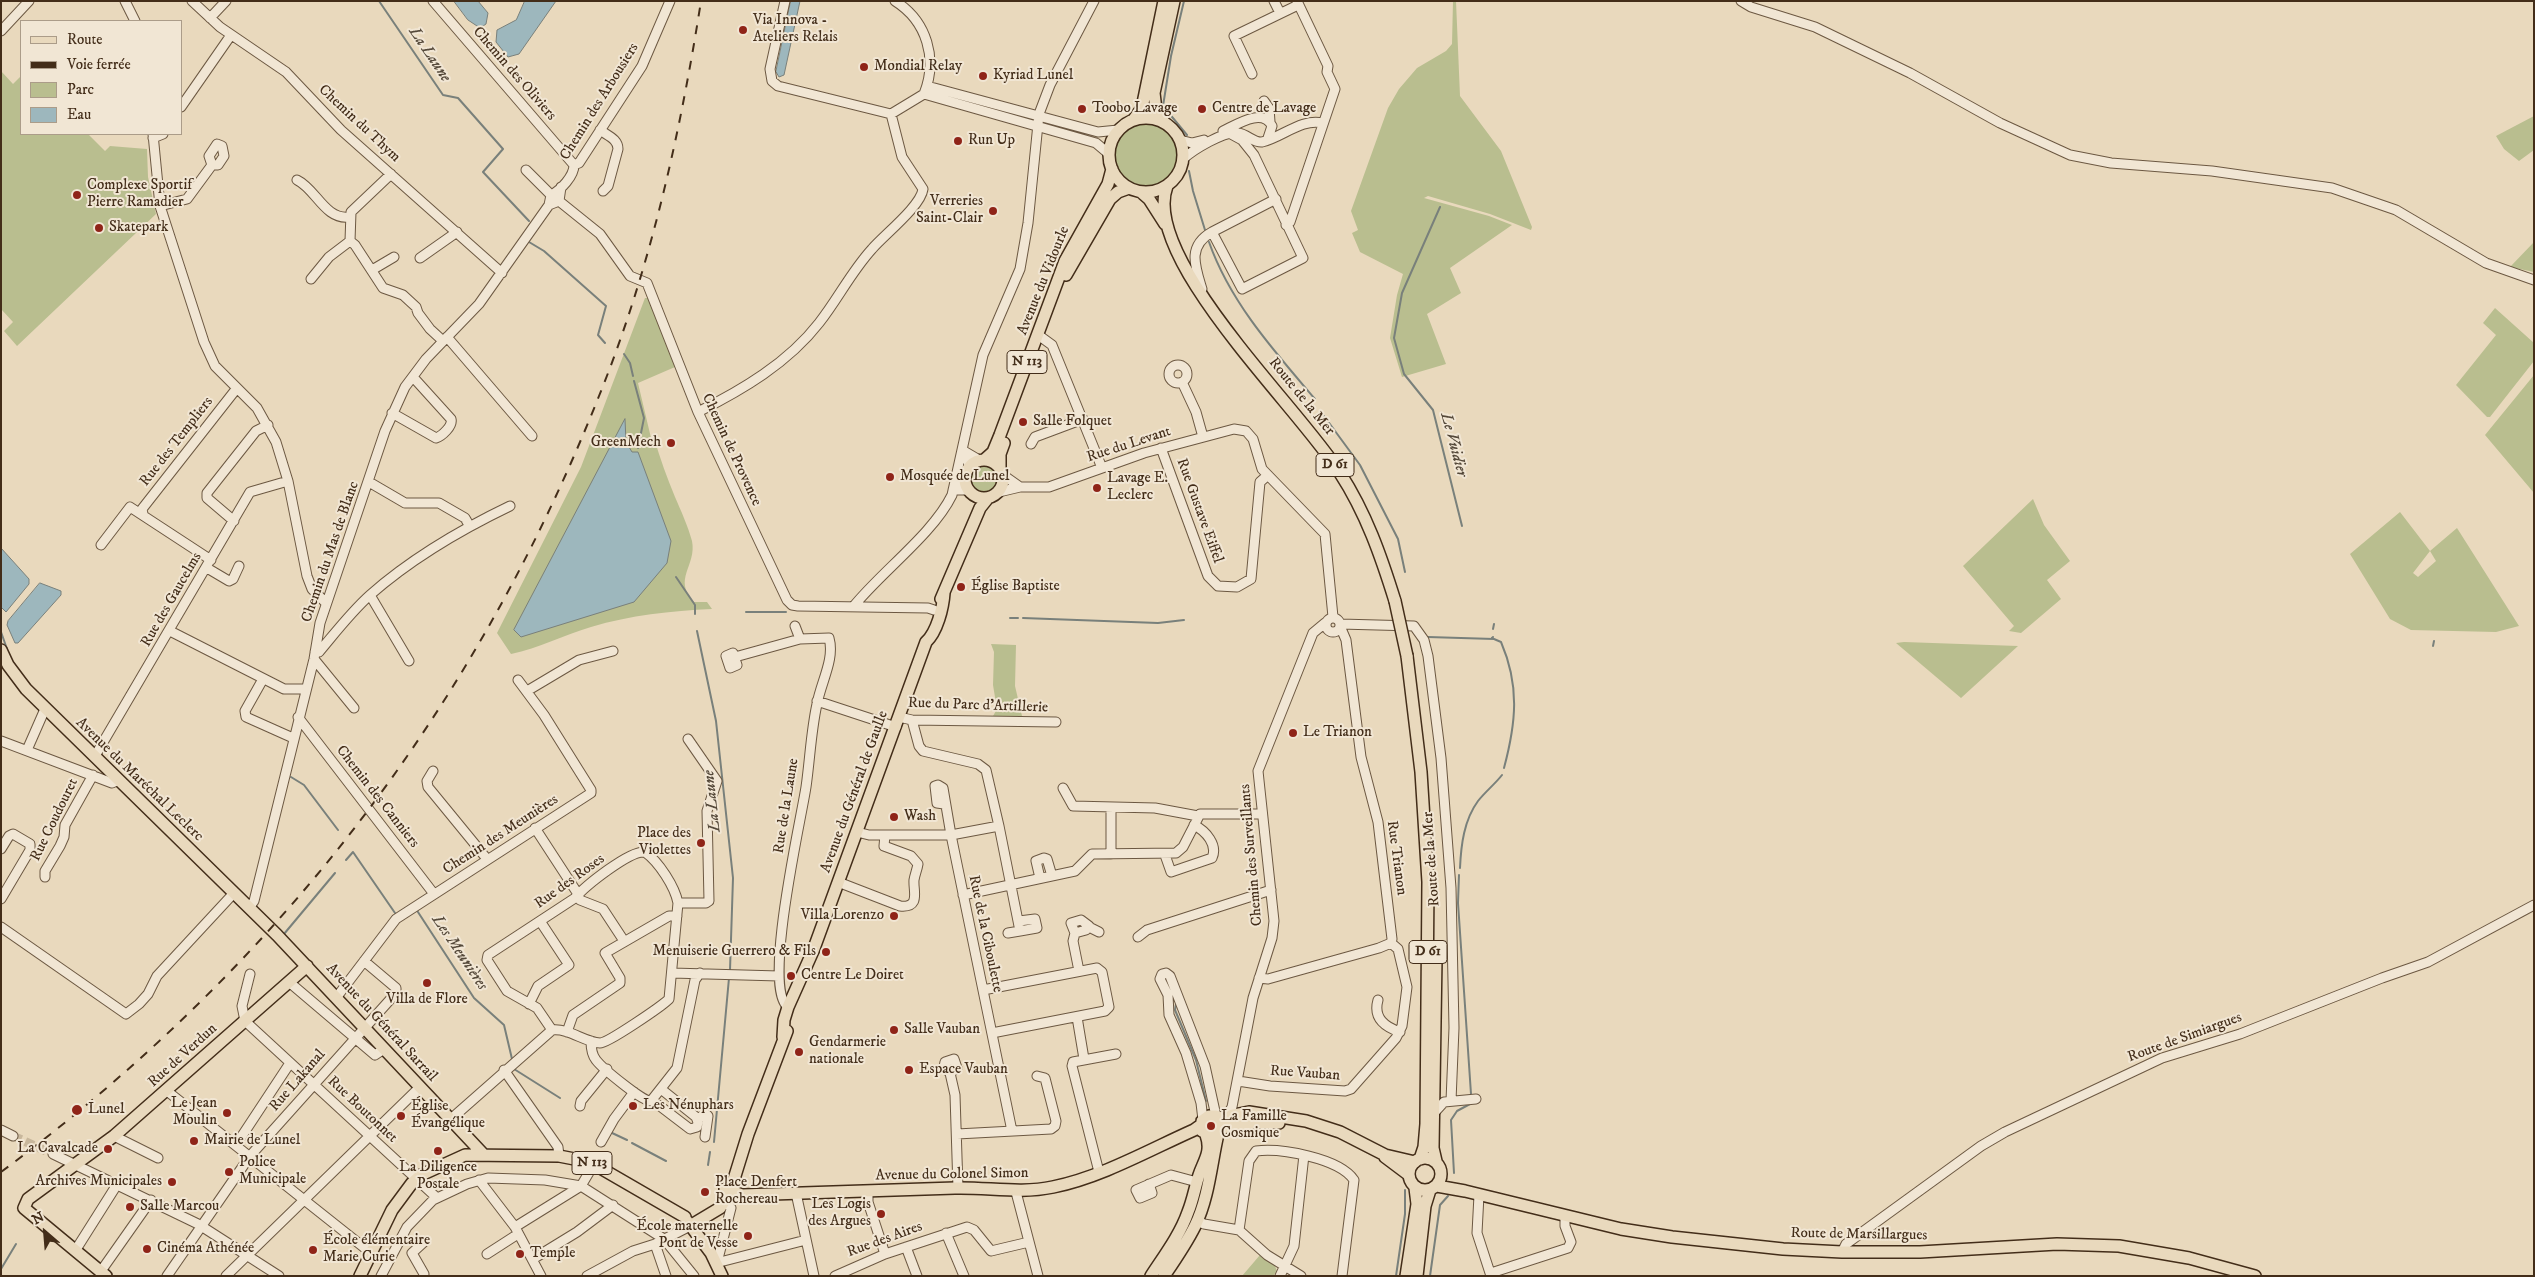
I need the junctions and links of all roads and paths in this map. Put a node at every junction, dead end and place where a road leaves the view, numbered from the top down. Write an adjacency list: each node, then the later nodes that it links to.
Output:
1 (22, 1): 19 (street)
2 (29, 1): 20 (street)
3 (125, 1): 18 (street)
4 (192, 1): 17 (street, Chemin du Thym)
5 (226, 1): 17 (street)
6 (433, 1): 44 (street, Chemin des Oliviers)
7 (670, 1): 34 (street, Chemin des Arbousiers)
8 (785, 1): 26 (street)
9 (895, 1): 23 (street)
10 (1094, 1): 27 (street)
11 (1164, 1): 29 (main road)
12 (1174, 1): 30 (main road)
13 (1274, 1): 16 (street)
14 (1741, 1): 67 (street)
15 (1298, 3): 16 (street); 25 (street)
16 (1280, 14): 22 (street)
17 (210, 18): 21 (street, Chemin du Thym)
18 (134, 20)
19 (1, 24)
20 (1, 31)
21 (231, 35): 24 (street); 47 (street, Chemin du Thym)
22 (1252, 74)
23 (926, 90): 26 (street); 27 (street); 33 (street)
24 (182, 106)
25 (1326, 113): 31 (street); 32 (street)
26 (891, 114): 74 (street)
27 (1038, 116): 33 (street); 35 (street)
28 (1254, 118): 32 (street); 32 (street); 37 (street); 38 (street)
29 (1134, 119): 30 (main road); 35 (main road)
30 (1164, 122): 37 (main road)
31 (1323, 123): 39 (street); 57 (street)
32 (1271, 124): 39 (street)
33 (1037, 126): 40 (street); 82 (street)
34 (600, 130): 44 (street, Chemin des Arbousiers); 51 (street)
35 (1118, 130): 40 (main road)
36 (153, 136): 55 (street)
37 (1180, 140): 42 (main road)
38 (1249, 140): 39 (street); 41 (street); 42 (street)
39 (1264, 140): 41 (street)
40 (1109, 154): 46 (main road)
41 (1254, 155): 54 (street)
42 (1183, 159): 49 (main road)
43 (212, 165): 55 (street)
44 (574, 165): 53 (street, Chemin des Arbousiers)
45 (526, 170): 53 (street, Chemin de Provence)
46 (1112, 170): 50 (main road); 83 (main road, Avenue du Vidourle / N 113)
47 (391, 174): 56 (street); 59 (street, Chemin du Thym)
48 (297, 180): 56 (street)
49 (1167, 186): 52 (main road); 58 (main road, Route de la Mer / D 61)
50 (1129, 188): 52 (main road); 69 (main road, Avenue du Vidourle / N 113)
51 (603, 191)
52 (1141, 192): 58 (main road, Route de la Mer / D 61)
53 (555, 197): 65 (street, Chemin du Mas de Blanc); 74 (street, Chemin de Provence)
54 (1276, 199): 57 (street); 60 (street)
55 (160, 206): 73 (street)
56 (350, 218): 61 (street)
57 (1285, 221): 60 (street)
58 (1167, 226): 68 (main road, Route de la Mer / D 61)
59 (457, 232): 63 (street); 65 (street, Chemin du Thym)
60 (1212, 232): 68 (street)
61 (350, 240): 64 (street); 66 (street)
62 (394, 257): 64 (street)
63 (420, 258)
64 (372, 270): 70 (street)
65 (502, 274): 70 (street, Chemin du Mas de Blanc)
66 (311, 279)
67 (2534, 280)
68 (1203, 299): 154 (main road, Route de la Mer / D 61, bridge)
69 (1042, 337): 76 (street); 85 (main road, Avenue du Vidourle / N 113)
70 (445, 339): 71 (street, Chemin du Mas de Blanc); 78 (street)
71 (413, 377): 75 (street, Chemin du Mas de Blanc); 75 (street)
72 (1182, 382): 79 (street)
73 (237, 388): 77 (street); 95 (street, Rue des Templiers)
74 (698, 412): 105 (street, Chemin de Provence)
75 (392, 413): 89 (street, Chemin du Mas de Blanc)
76 (1082, 419): 80 (street); 84 (street)
77 (268, 425): 88 (street); 96 (street)
78 (532, 436)
79 (1203, 437): 81 (street, Rue du Levant); 87 (street, Rue du Levant)
80 (1031, 444)
81 (1160, 448): 84 (street, Rue du Levant); 87 (street, Rue Gustave Eiffel)
82 (965, 452): 83 (street); 86 (street); 91 (street)
83 (982, 460): 85 (main road); 86 (main road)
84 (1102, 468): 90 (street, Rue du Levant)
85 (1002, 471): 90 (street); 92 (main road)
86 (967, 473): 91 (main road)
87 (1268, 475): 107 (street)
88 (288, 481): 96 (street, Rue des Gaucelms); 104 (street)
89 (369, 482): 97 (street); 104 (street, Chemin du Mas de Blanc)
90 (1020, 487): 92 (street, Rue du Levant)
91 (963, 491): 93 (main road); 99 (main road); 105 (street)
92 (999, 492): 93 (main road)
93 (988, 498): 99 (main road)
94 (510, 506): 97 (street)
95 (143, 514): 98 (street); 100 (street)
96 (234, 520): 100 (street, Rue des Gaucelms)
97 (469, 525): 103 (street)
98 (102, 544)
99 (957, 560): 102 (main road)
100 (209, 564): 101 (street); 109 (street, Rue des Gaucelms)
101 (239, 566)
102 (944, 593): 106 (main road, Avenue du Général de Gaulle); 111 (main road, Avenue du Général de Gaulle)
103 (370, 595): 114 (street); 116 (street)
104 (326, 603): 114 (street, Chemin du Mas de Blanc)
105 (853, 607): 106 (street, Chemin de Provence)
106 (934, 610): 111 (main road, Avenue du Général de Gaulle)
107 (1333, 625): 139 (street, Chemin des Surveillants); 173 (street, Rue Trianon); 214 (street, Route de la Mer)
108 (795, 626): 110 (street)
109 (170, 631): 117 (street); 132 (street, Rue des Gaucelms)
110 (800, 639): 115 (street); 121 (street, Rue de la Laune)
111 (926, 642): 125 (main road, Avenue du Général de Gaulle)
112 (1, 650): 123 (main road, Avenue du Maréchal Leclerc)
113 (613, 651): 120 (street)
114 (314, 655): 119 (street, Chemin du Mas de Blanc); 122 (street)
115 (735, 657)
116 (409, 661)
117 (263, 679): 119 (street); 128 (street)
118 (518, 680): 120 (street, Chemin des Meunières)
119 (305, 689): 124 (street, Chemin du Mas de Blanc)
120 (527, 691): 142 (street, Chemin des Meunières)
121 (817, 701): 125 (street, Rue du Parc d'Artillerie); 180 (street, Rue de la Laune)
122 (354, 708)
123 (45, 709): 131 (street); 132 (main road, Avenue du Maréchal Leclerc)
124 (298, 718): 128 (street, Chemin du Mas de Blanc); 158 (street, Chemin des Canniers)
125 (897, 722): 127 (street, Rue du Parc d'Artillerie); 143 (main road, Avenue du Général de Gaulle)
126 (1056, 722): 127 (street, Rue du Parc d'Artillerie)
127 (913, 723): 141 (street)
128 (293, 738): 164 (street, Chemin du Mas de Blanc)
129 (688, 739): 162 (street)
130 (1, 741): 131 (street)
131 (27, 750): 134 (street)
132 (94, 756): 135 (main road, Avenue du Maréchal Leclerc)
133 (433, 771): 149 (street)
134 (93, 775): 135 (street); 151 (street, Rue Coudouret)
135 (119, 780): 157 (main road, Avenue du Maréchal Leclerc)
136 (1063, 788): 138 (street)
137 (944, 804): 145 (street, Rue de la Ciboulette)
138 (1111, 808): 140 (street); 147 (street)
139 (1261, 814): 140 (street); 156 (street, Chemin des Surveillants)
140 (1196, 821): 148 (street); 148 (street)
141 (999, 826): 145 (street); 155 (street)
142 (536, 828): 149 (street, Chemin des Meunières); 159 (street)
143 (857, 832): 144 (street); 153 (main road, Avenue du Général de Gaulle)
144 (886, 835): 145 (street); 153 (street)
145 (951, 835): 160 (street, Rue de la Ciboulette)
146 (1, 848): 161 (street)
147 (1111, 854): 148 (street); 150 (street)
148 (1165, 855)
149 (487, 859): 158 (street, Chemin des Meunières)
150 (1052, 876): 152 (street); 152 (street)
151 (45, 877)
152 (1040, 878): 155 (street)
153 (838, 882): 187 (main road, Avenue du Général de Gaulle)
154 (1428, 882): 209 (main road, Route de la Mer / D 61); 239 (main road, Route de la Mer / D 61)
155 (1011, 884): 160 (street); 170 (street)
156 (1271, 890): 171 (street); 181 (street, Chemin des Surveillants)
157 (233, 894): 164 (main road, Avenue du Maréchal Leclerc); 168 (street)
158 (434, 894): 174 (street, Chemin des Meunières)
159 (578, 894): 162 (street, Rue des Roses); 166 (street, Rue des Roses); 172 (street)
160 (963, 895): 183 (street, Rue de la Ciboulette)
161 (1, 899)
162 (678, 903): 165 (street)
163 (2534, 905): 278 (street, Route de Simiargues)
164 (248, 908): 167 (main road, Avenue du Maréchal Leclerc)
165 (677, 916): 172 (street); 177 (street)
166 (540, 921): 186 (street); 186 (street, Rue des Roses)
167 (264, 923): 175 (main road, Avenue du Général Sarrail)
168 (1, 927)
169 (1099, 932): 176 (street)
170 (1008, 933)
171 (1138, 937)
172 (624, 942): 192 (street)
173 (1391, 943): 181 (street); 193 (street)
174 (364, 961): 184 (street, Chemin des Meunières); 190 (street, Rue Lakanal)
175 (307, 966): 182 (main road, Rue de Verdun); 184 (main road, Avenue du Général Sarrail)
176 (1079, 971): 183 (street); 188 (street)
177 (672, 973): 179 (street); 196 (street)
178 (250, 974): 189 (street)
179 (696, 975): 180 (street); 208 (street)
180 (779, 976): 187 (street, Rue de la Laune)
181 (1259, 978): 205 (street, Chemin des Surveillants)
182 (289, 982): 189 (main road, Rue de Verdun); 195 (street)
183 (983, 990): 194 (street, Rue de la Ciboulette)
184 (336, 998): 190 (main road, Avenue du Général Sarrail)
185 (1378, 1000): 193 (street)
186 (529, 1004): 191 (street, Rue des Roses)
187 (791, 1008): 257 (main road, Avenue du Général de Gaulle)
188 (1077, 1017): 194 (street); 199 (street)
189 (245, 1021): 200 (street, Rue Boutonnet); 210 (main road, Rue de Verdun)
190 (364, 1029): 195 (street, Rue Lakanal); 197 (main road, Avenue du Général Sarrail)
191 (552, 1030): 192 (street); 202 (street)
192 (567, 1032): 196 (street)
193 (1400, 1032): 205 (street, Rue Vauban)
194 (992, 1033): 223 (street, Rue de la Ciboulette)
195 (355, 1038): 197 (street); 206 (street, Rue Lakanal)
196 (596, 1042): 201 (street)
197 (384, 1049): 207 (main road, Avenue du Général Sarrail)
198 (1116, 1054): 199 (street)
199 (1084, 1059): 243 (street)
200 (290, 1063): 206 (street, Rue Boutonnet); 230 (street)
201 (607, 1069): 211 (street); 215 (street)
202 (504, 1070): 219 (street); 236 (street)
203 (950, 1073): 224 (street)
204 (1038, 1076): 223 (street)
205 (1238, 1081): 221 (street, Chemin des Surveillants)
206 (313, 1084): 227 (street, Rue Boutonnet); 235 (street, Rue Lakanal)
207 (420, 1087): 219 (main road, Avenue du Général Sarrail); 227 (street)
208 (661, 1089): 213 (street); 218 (street)
209 (1435, 1090): 214 (street); 216 (main road, Route de la Mer / D 61)
210 (167, 1091): 226 (main road, Rue de Verdun); 230 (street)
211 (634, 1092): 213 (street); 229 (street)
212 (1476, 1098): 214 (street)
213 (652, 1100): 218 (street)
214 (1448, 1102): 216 (street)
215 (580, 1106)
216 (1434, 1114): 242 (main road, Route de la Mer / D 61)
217 (1269, 1115): 220 (main road, Avenue du Colonel Simon); 221 (main road, Avenue du Colonel Simon); 221 (main road, Avenue du Colonel Simon)
218 (697, 1118): 228 (street)
219 (451, 1119): 231 (main road, Avenue du Général Sarrail)
220 (1294, 1119): 232 (main road); 234 (main road, Avenue du Colonel Simon)
221 (1215, 1123): 221 (street); 232 (main road); 243 (main road, Avenue du Colonel Simon); 247 (main road)
222 (1, 1130): 225 (street)
223 (1012, 1131): 224 (street)
224 (957, 1134): 251 (street)
225 (13, 1136)
226 (114, 1136): 238 (street); 240 (main road, Rue de Verdun)
227 (369, 1136): 245 (street, Rue Boutonnet); 262 (street)
228 (705, 1137)
229 (601, 1142)
230 (236, 1145): 235 (street)
231 (471, 1150): 236 (main road, Avenue du Général Sarrail / N 113); 245 (main road)
232 (1216, 1150): 265 (main road)
233 (53, 1154): 240 (street)
234 (1385, 1155): 239 (main road, Avenue du Colonel Simon); 244 (main road, Avenue du Colonel Simon)
235 (250, 1156): 262 (street); 267 (street, Rue Lakanal)
236 (559, 1156): 241 (main road, N 113)
237 (1304, 1156): 268 (street); 285 (street); 308 (street)
238 (158, 1158)
239 (1418, 1160): 242 (main road); 244 (main road)
240 (75, 1163): 248 (street); 277 (main road, Rue de Verdun)
241 (594, 1164): 250 (street); 266 (main road, N 113)
242 (1439, 1166): 253 (main road); 255 (main road, Route de Marsillargues)
243 (1099, 1172): 256 (main road, Avenue du Colonel Simon)
244 (1409, 1175): 252 (main road)
245 (416, 1179): 260 (street, Rue Boutonnet); 279 (main road)
246 (479, 1180): 250 (street, N 113); 260 (street, N 113); 269 (street)
247 (1197, 1182): 249 (street); 304 (main road)
248 (118, 1183): 261 (street); 277 (street)
249 (1149, 1184)
250 (581, 1186): 263 (street, N 113); 269 (street)
251 (958, 1188): 254 (main road, Avenue du Colonel Simon); 256 (main road, Avenue du Colonel Simon)
252 (1416, 1188): 253 (main road); 309 (main road)
253 (1434, 1188): 255 (main road, Route de Marsillargues); 310 (main road)
254 (868, 1191): 258 (main road, Avenue du Colonel Simon); 282 (street)
255 (1465, 1191): 259 (main road, Route de Marsillargues)
256 (1016, 1192): 274 (street)
257 (727, 1194): 258 (main road, Avenue du Colonel Simon); 266 (main road); 284 (street)
258 (796, 1194): 272 (street)
259 (1479, 1196): 264 (main road, Route de Marsillargues); 288 (street)
260 (436, 1197): 293 (street, N 113)
261 (151, 1200): 267 (street); 286 (street)
262 (304, 1200): 279 (street); 280 (street)
263 (613, 1205): 271 (street, N 113); 283 (street)
264 (1565, 1217): 278 (main road, Route de Marsillargues); 288 (street)
265 (1197, 1221): 268 (street); 305 (main road)
266 (687, 1224): 271 (street); 284 (main road)
267 (202, 1226): 280 (street); 289 (street, Rue Lakanal)
268 (1240, 1230): 285 (street)
269 (516, 1231): 281 (street); 283 (street)
270 (946, 1233): 274 (street, Rue des Aires); 276 (street, Rue des Aires); 302 (street)
271 (664, 1239): 275 (street); 297 (street)
272 (806, 1240): 284 (street); 299 (street)
273 (424, 1242): 287 (street)
274 (1029, 1242): 303 (street)
275 (655, 1244): 295 (street); 296 (street)
276 (906, 1247): 282 (street, Rue des Aires); 301 (street)
277 (75, 1251): 286 (main road)
278 (1842, 1252): 311 (main road, Route de Marsillargues)
279 (371, 1253): 292 (main road)
280 (248, 1254): 290 (street); 291 (street)
281 (487, 1254)
282 (885, 1254): 300 (street, Rue des Aires)
283 (533, 1259): 294 (street)
284 (715, 1260): 298 (main road)
285 (1286, 1267): 306 (street); 307 (street)
286 (103, 1274)
287 (424, 1274)
288 (1491, 1274)
289 (168, 1276)
290 (226, 1276)
291 (279, 1276)
292 (360, 1276)
293 (382, 1276)
294 (541, 1276)
295 (587, 1276)
296 (666, 1276)
297 (694, 1276)
298 (722, 1276)
299 (814, 1276)
300 (835, 1276)
301 (916, 1276)
302 (964, 1276)
303 (1038, 1276)
304 (1151, 1276)
305 (1164, 1276)
306 (1280, 1276)
307 (1302, 1276)
308 (1342, 1276)
309 (1406, 1276)
310 (1417, 1276)
311 (2255, 1276)

